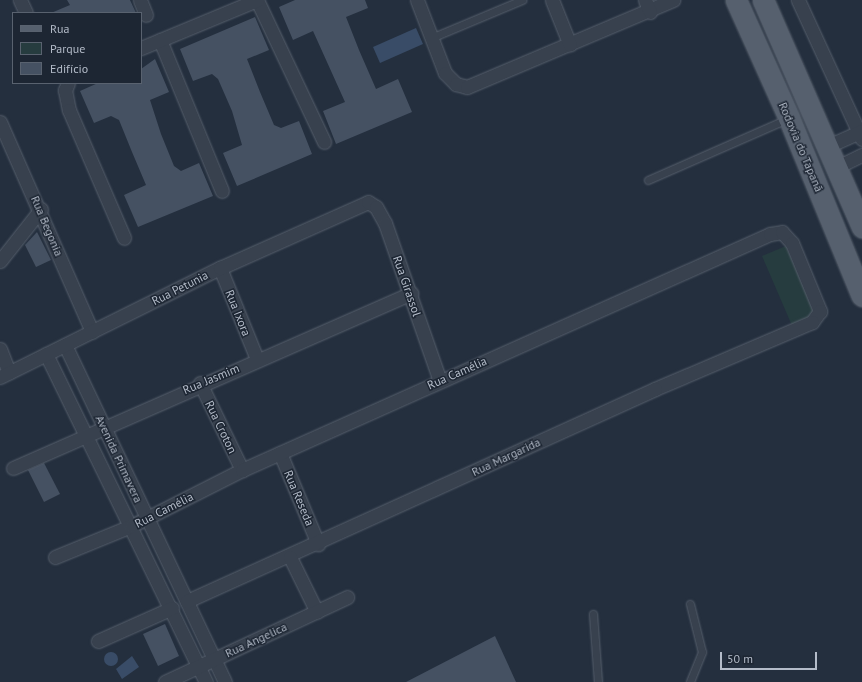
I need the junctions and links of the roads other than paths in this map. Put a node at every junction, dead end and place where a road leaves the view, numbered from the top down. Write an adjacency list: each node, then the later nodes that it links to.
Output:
1 (20, 0): 12 (street)
2 (140, 0): 13 (street)
3 (257, 0): 15 (street); 22 (street)
4 (417, 0): 14 (street)
5 (522, 0): 14 (lane)
6 (552, 0): 16 (street)
7 (673, 0): 11 (street)
8 (736, 0): 19 (main road, Rodovia do Tapanã)
9 (763, 0): 23 (main road, Rodovia do Tapanã)
10 (798, 0): 21 (street)
11 (647, 6): 16 (street)
12 (26, 12)
13 (146, 15)
14 (431, 38): 16 (street)
15 (160, 40): 17 (street); 27 (street)
16 (570, 45)
17 (142, 48)
18 (67, 84): 31 (street)
19 (789, 118): 26 (lane); 35 (main road, Rodovia do Tapanã)
20 (0, 122): 29 (street, Rua Begonia)
21 (861, 134): 23 (street)
22 (324, 142)
23 (828, 146): 25 (main road, Rodovia do Tapanã)
24 (862, 155): 25 (street)
25 (837, 166): 30 (main road, Rodovia do Tapanã)
26 (648, 180)
27 (222, 191)
28 (362, 202): 33 (street, Rua Petunia); 34 (street, Rua Girassol)
29 (41, 209): 32 (street); 37 (street, Rua Begonia)
30 (862, 227)
31 (124, 238)
32 (0, 261)
33 (220, 268): 37 (street, Rua Petunia); 41 (street, Rua Ixora)
34 (410, 294): 41 (street, Rua Jasmim); 43 (street, Rua Girassol)
35 (862, 296)
36 (820, 310): 43 (street, Rua Camélia); 52 (street, Rua Margarida)
37 (92, 332): 38 (street, Rua Petunia)
38 (65, 345): 40 (street, Rua Petunia); 45 (street, Avenida Primavera)
39 (0, 349): 42 (street)
40 (46, 354): 42 (street, Rua Petunia); 46 (street, Avenida Primavera)
41 (257, 359): 44 (street, Rua Jasmim)
42 (5, 374)
43 (440, 381): 47 (street, Rua Camélia)
44 (200, 383): 45 (street, Rua Jasmim); 49 (street, Rua Croton)
45 (104, 425): 46 (street, Rua Jasmim); 50 (street, Avenida Primavera)
46 (87, 434): 48 (street, Rua Jasmim); 51 (street, Avenida Primavera)
47 (280, 453): 49 (street, Rua Camélia); 52 (street, Rua Reseda)
48 (13, 468)
49 (242, 470): 50 (street, Rua Camélia)
50 (148, 519): 51 (street, Rua Camélia); 56 (street, Avenida Primavera)
51 (131, 526): 54 (street, Rua Camélia); 58 (street, Avenida Primavera)
52 (318, 544): 53 (street, Rua Margarida)
53 (290, 556): 56 (street, Rua Margarida); 59 (street)
54 (55, 557)
55 (347, 597): 59 (street, Rua Angelica)
56 (187, 601): 62 (street, Avenida Primavera)
57 (690, 604): 68 (lane)
58 (172, 608): 61 (street); 63 (street, Avenida Primavera)
59 (317, 612): 62 (street, Rua Angelica)
60 (593, 614): 67 (lane)
61 (98, 641)
62 (214, 659): 63 (street, Rua Angelica); 66 (street, Avenida Primavera)
63 (199, 666): 64 (street, Rua Angelica); 65 (street, Avenida Primavera)
64 (165, 682)
65 (206, 682)
66 (225, 682)
67 (598, 682)
68 (690, 682)

